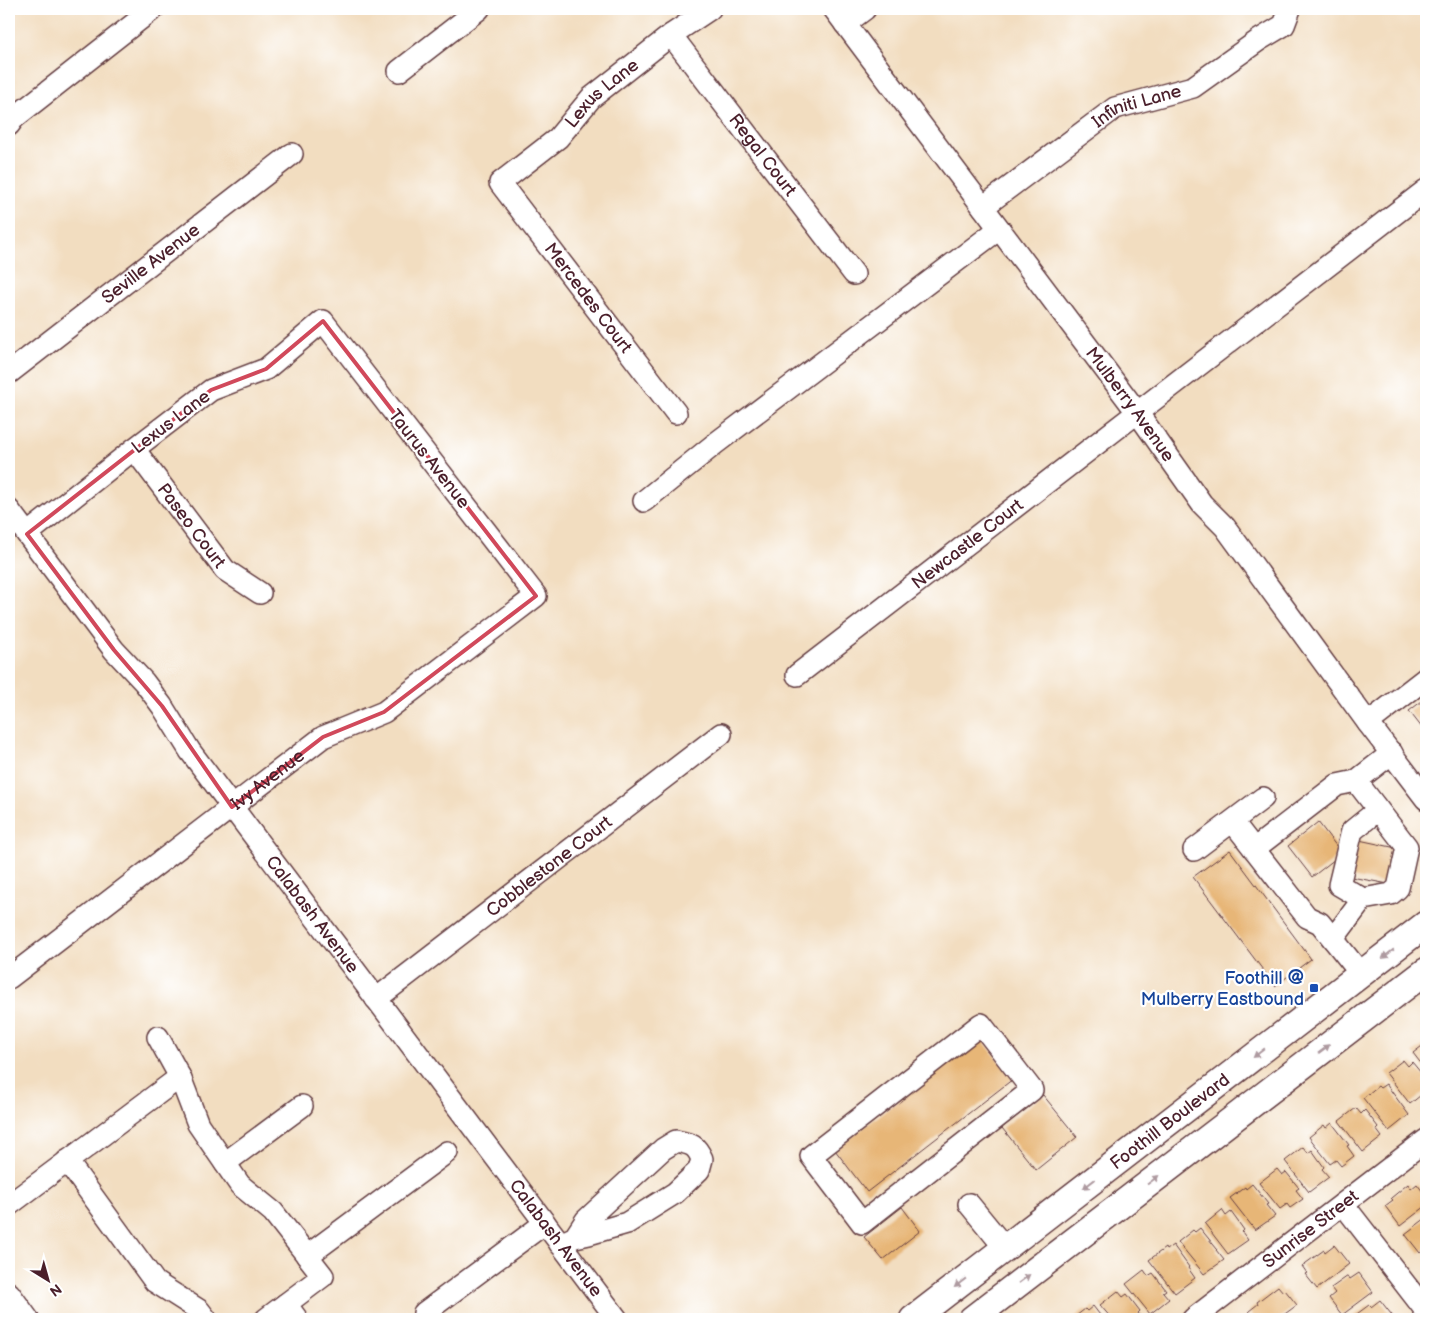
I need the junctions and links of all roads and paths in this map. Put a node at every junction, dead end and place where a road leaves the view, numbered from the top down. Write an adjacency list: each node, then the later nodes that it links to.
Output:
1 (153, 9): 9 (street)
2 (479, 9): 8 (street)
3 (710, 9): 7 (street, Lexus Lane)
4 (865, 9): 6 (street)
5 (1290, 9): 13 (street, Infiniti Lane)
6 (839, 16): 13 (street, Mulberry Avenue)
7 (671, 35): 11 (street, Lexus Lane); 15 (street, Regal Court)
8 (399, 71)
9 (9, 125)
10 (292, 154): 17 (street, Seville Avenue)
11 (500, 183): 19 (street, Mercedes Court)
12 (1426, 190): 18 (street, Newcastle Court)
13 (983, 206): 14 (street, Mulberry Avenue)
14 (999, 229): 18 (street, Mulberry Avenue); 21 (street)
15 (854, 274)
16 (322, 321): 20 (street, Lexus Lane); 25 (street, Taurus Avenue)
17 (9, 373)
18 (1137, 412): 26 (street, Newcastle Court); 28 (street, Mulberry Avenue)
19 (676, 413)
20 (134, 449): 23 (street, Lexus Lane); 24 (street, Paseo Court)
21 (644, 501)
22 (9, 510): 23 (street, Calabash Avenue)
23 (27, 534): 34 (street, Calabash Avenue)
24 (260, 593)
25 (536, 596): 34 (street, Ivy Avenue)
26 (797, 675)
27 (1426, 678): 28 (street)
28 (1368, 722): 30 (street, Mulberry Avenue)
29 (721, 734): 45 (street, Cobblestone Court)
30 (1392, 753): 31 (street); 32 (street, Mulberry Avenue)
31 (1356, 781): 35 (street); 37 (street)
32 (1424, 790)
33 (1263, 798): 36 (street)
34 (232, 807): 44 (street, Ivy Avenue); 45 (street, Calabash Avenue)
35 (1378, 810): 39 (street); 39 (street)
36 (1233, 822): 37 (street); 38 (street)
37 (1254, 849): 41 (street)
38 (1194, 850)
39 (1363, 899): 41 (street)
40 (1426, 924): 43 (main road, Foothill Boulevard, one-way to 43)
41 (1333, 939): 43 (street)
42 (1426, 971): 71 (main road, Foothill Boulevard, one-way to 42)
43 (1361, 974): 59 (main road, Foothill Boulevard, one-way to 59)
44 (9, 978)
45 (376, 999): 57 (street, Calabash Avenue)
46 (158, 1038): 47 (street)
47 (180, 1077): 52 (street); 53 (street)
48 (302, 1106): 53 (street)
49 (976, 1134): 49 (street)
50 (1426, 1140): 55 (street, Sunrise Street)
51 (447, 1152): 60 (street)
52 (67, 1161): 56 (street); 67 (street)
53 (225, 1163): 60 (street)
54 (969, 1204): 59 (street)
55 (1343, 1204): 62 (street); 65 (street, Sunrise Street)
56 (9, 1205)
57 (544, 1223): 58 (street, Calabash Avenue); 64 (street)
58 (568, 1240): 58 (street); 69 (street, Calabash Avenue)
59 (1006, 1248): 70 (main road, Foothill Boulevard, one-way to 70)
60 (307, 1256): 63 (street)
61 (9, 1293): 66 (street)
62 (1426, 1311)
63 (292, 1312): 68 (street)
64 (424, 1313)
65 (1206, 1316)
66 (28, 1319)
67 (206, 1319)
68 (266, 1319)
69 (617, 1319)
70 (914, 1319)
71 (972, 1319)

